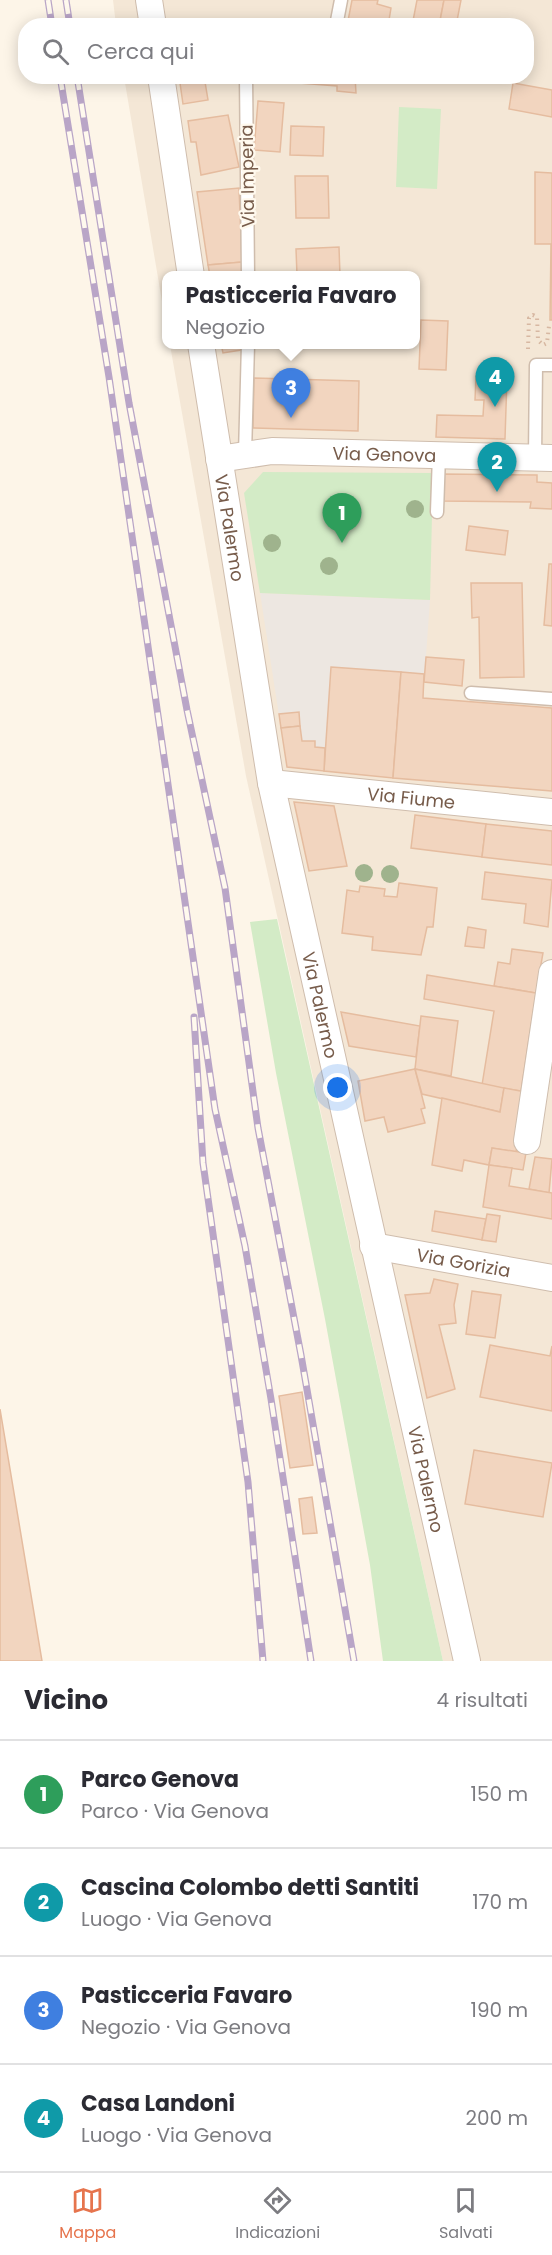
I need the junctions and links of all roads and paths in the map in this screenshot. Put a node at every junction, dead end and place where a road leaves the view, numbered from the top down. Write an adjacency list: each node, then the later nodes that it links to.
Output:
1 (149, 0): 3 (street)
2 (341, 0): 4 (lane)
3 (152, 18)
4 (338, 18)
5 (162, 84): 7 (street)
6 (246, 84): 8 (lane, Via Imperia)
7 (190, 271)
8 (248, 271)
9 (552, 324): 12 (path)
10 (202, 349): 17 (street, Via Palermo)
11 (248, 349): 14 (lane)
12 (531, 351)
13 (552, 365): 16 (lane)
14 (245, 454): 15 (street, Via Genova); 17 (street, Via Genova)
15 (439, 455): 16 (street, Via Genova); 18 (lane)
16 (543, 458)
17 (219, 459): 21 (street, Via Palermo)
18 (437, 512)
19 (471, 693): 20 (lane)
20 (552, 699)
21 (271, 783): 22 (street, Via Fiume); 26 (street, Via Palermo)
22 (552, 812)
23 (552, 973): 24 (street)
24 (546, 1047): 25 (street)
25 (527, 1141)
26 (373, 1246): 27 (street, Via Gorizia); 28 (street, Via Palermo)
27 (552, 1278)
28 (467, 1661)

